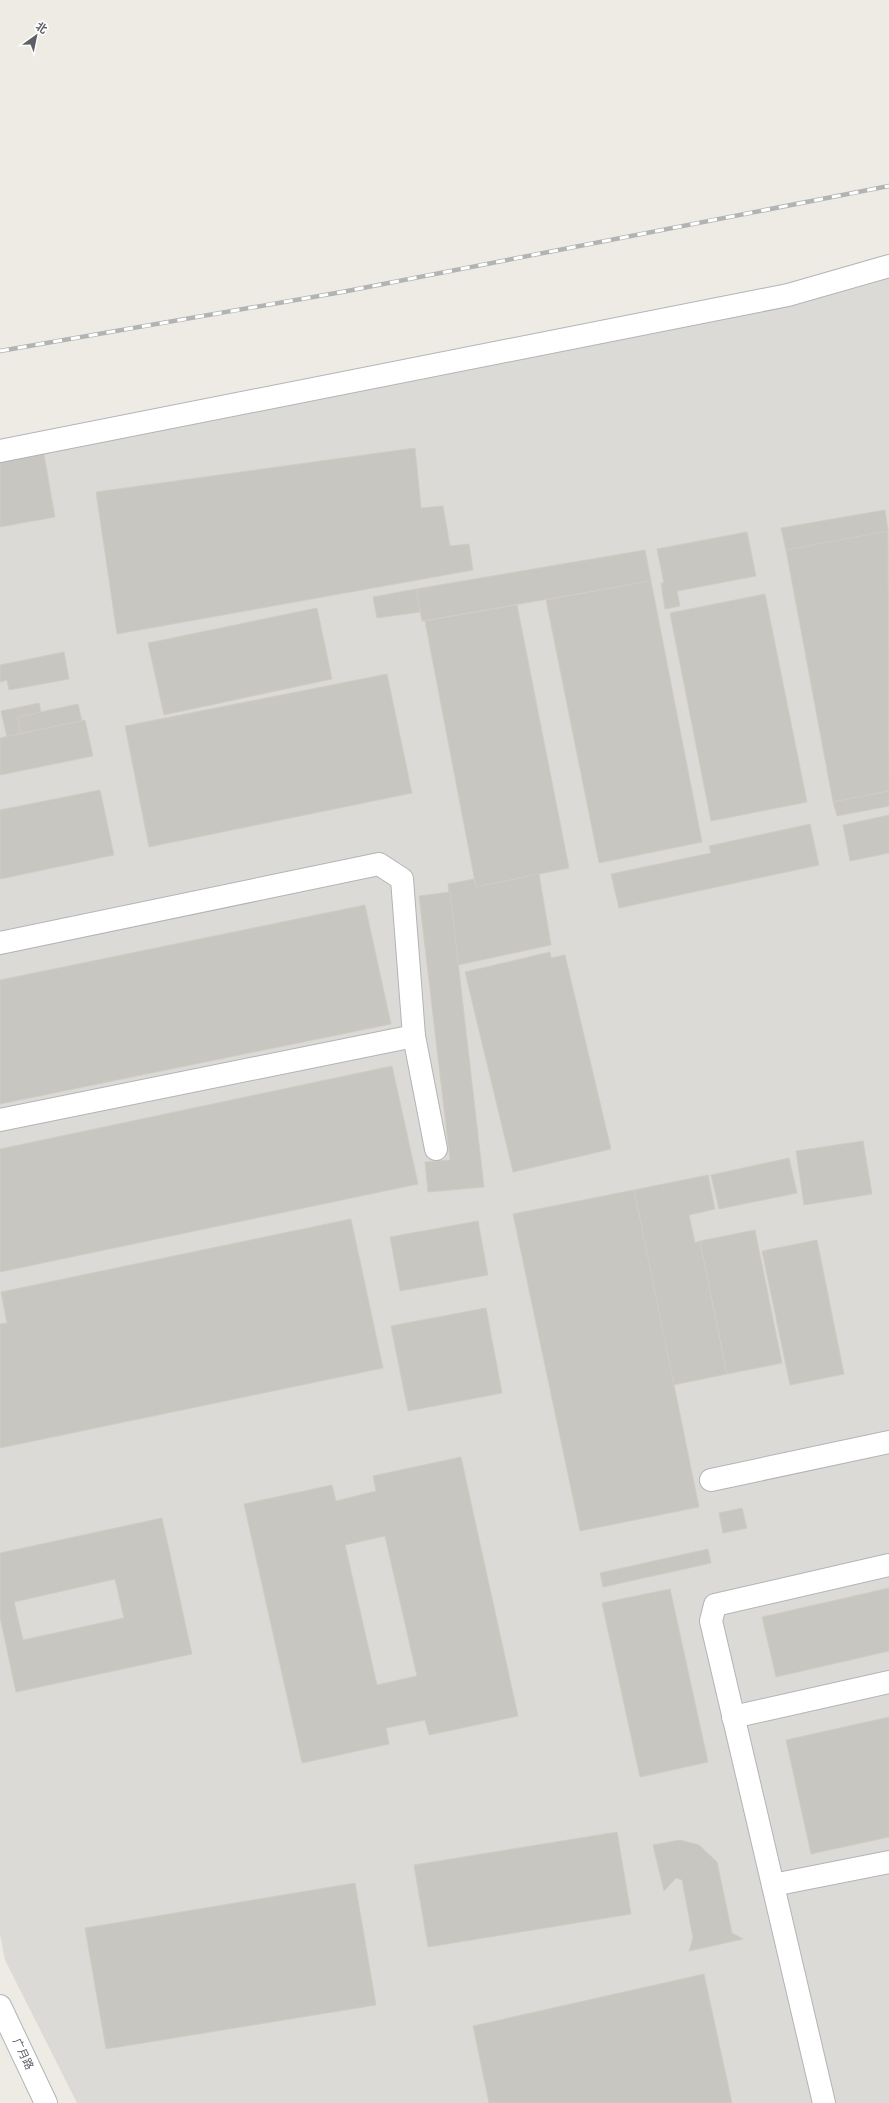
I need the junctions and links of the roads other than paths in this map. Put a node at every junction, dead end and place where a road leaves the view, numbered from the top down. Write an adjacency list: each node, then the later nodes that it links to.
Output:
1 (889, 266): 2 (street)
2 (0, 451)
3 (0, 943): 4 (street)
4 (414, 1036): 5 (street); 6 (street)
5 (0, 1120)
6 (436, 1149)
7 (889, 1442): 8 (street)
8 (711, 1480)
9 (889, 1565): 11 (street)
10 (889, 1682): 11 (street)
11 (733, 1717): 13 (street)
12 (889, 1862): 13 (street)
13 (773, 1885): 16 (street)
14 (0, 2006): 15 (street, 广月路)
15 (46, 2103)
16 (824, 2103)

